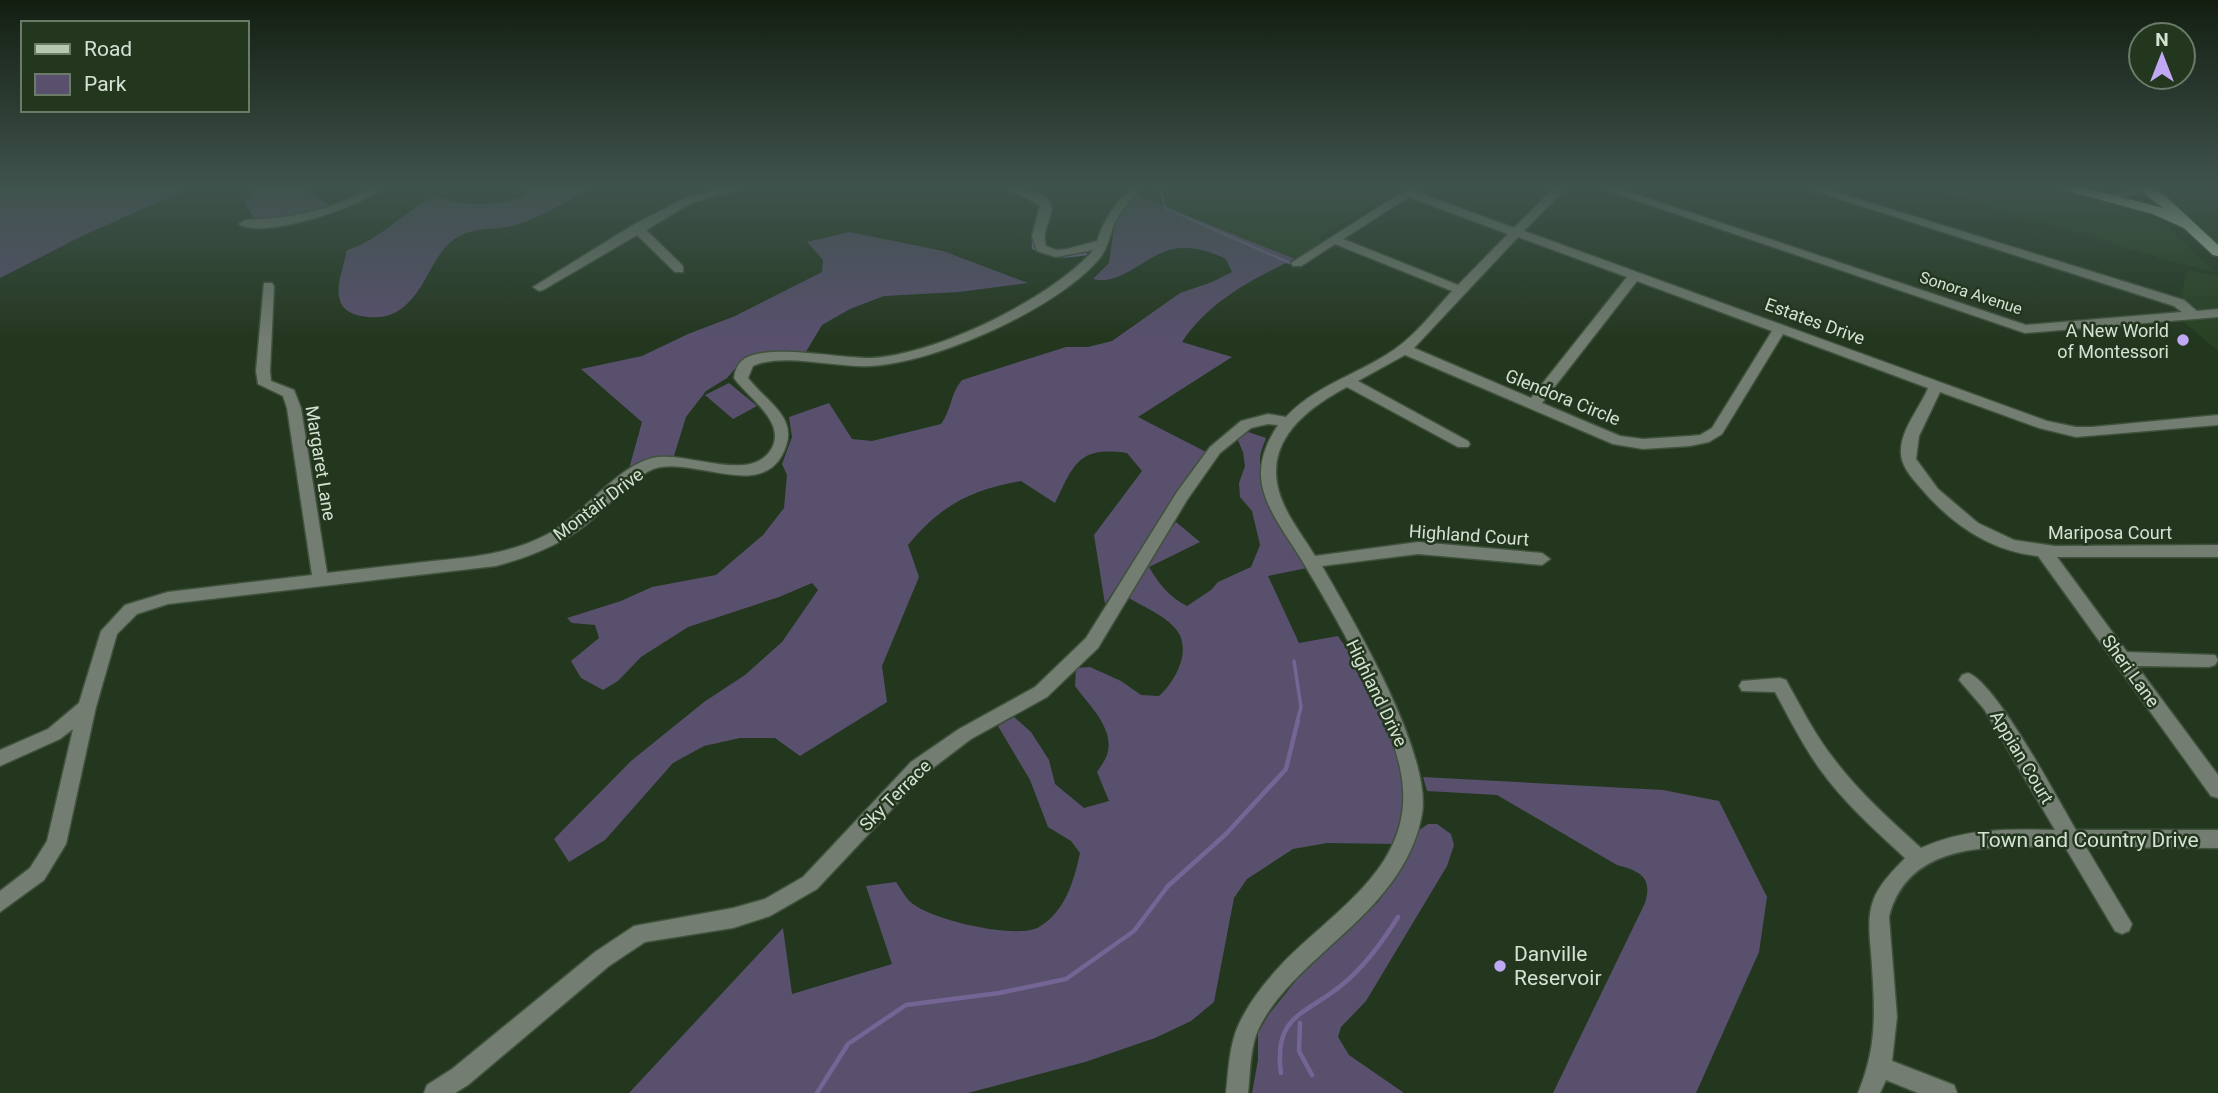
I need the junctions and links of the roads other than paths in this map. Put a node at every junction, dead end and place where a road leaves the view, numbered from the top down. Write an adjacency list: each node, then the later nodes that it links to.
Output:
1 (620, 238): 19 (street)
2 (647, 238): 16 (street)
3 (1040, 238): 12 (street)
4 (1104, 238): 12 (street)
5 (1511, 238): 20 (street)
6 (1530, 238): 17 (street, Estates Drive)
7 (1755, 238): 22 (street, Sonora Avenue)
8 (1971, 238): 22 (street)
9 (2187, 238): 15 (main road)
10 (2202, 238): 13 (main road)
11 (1333, 239): 14 (street); 20 (street)
12 (1103, 243): 35 (street, Montair Drive)
13 (2218, 253)
14 (1297, 262)
15 (2218, 267)
16 (679, 269)
17 (1634, 276): 23 (street, Estates Drive); 27 (street)
18 (268, 286): 35 (street, Margaret Lane)
19 (538, 288)
20 (1460, 290): 24 (street)
21 (2218, 313): 22 (street, Sonora Avenue)
22 (2194, 315)
23 (1781, 327): 26 (street, Estates Drive); 27 (street, Glendora Circle)
24 (1404, 349): 25 (street); 27 (street, Glendora Circle)
25 (1346, 381): 29 (street); 30 (street)
26 (1936, 384): 28 (street, Estates Drive); 32 (street, Mariposa Court)
27 (1532, 406)
28 (2218, 420)
29 (1287, 422): 34 (street, Highland Drive); 49 (street, Sky Terrace)
30 (1463, 444)
31 (2218, 551): 32 (street, Mariposa Court)
32 (2044, 552): 36 (street, Sheri Lane)
33 (1542, 559): 34 (street, Highland Court)
34 (1311, 562): 50 (street, Highland Drive)
35 (320, 578): 40 (street, Montair Drive)
36 (2123, 659): 37 (street); 42 (street, Sheri Lane)
37 (2209, 660)
38 (1968, 680): 43 (street, Appian Court)
39 (1748, 687): 45 (street)
40 (87, 707): 41 (street); 46 (street, Montair Drive)
41 (0, 758)
42 (2218, 790)
43 (2071, 837): 44 (street, Town and Country Drive); 45 (street, Town and Country Drive); 47 (street, Appian Court)
44 (2218, 839)
45 (1919, 858): 48 (street, Town and Country Drive)
46 (0, 903)
47 (2122, 924)
48 (1880, 1067): 51 (street, Town and Country Drive); 52 (street)
49 (435, 1093)
50 (1237, 1093)
51 (1869, 1093)
52 (1946, 1093)

